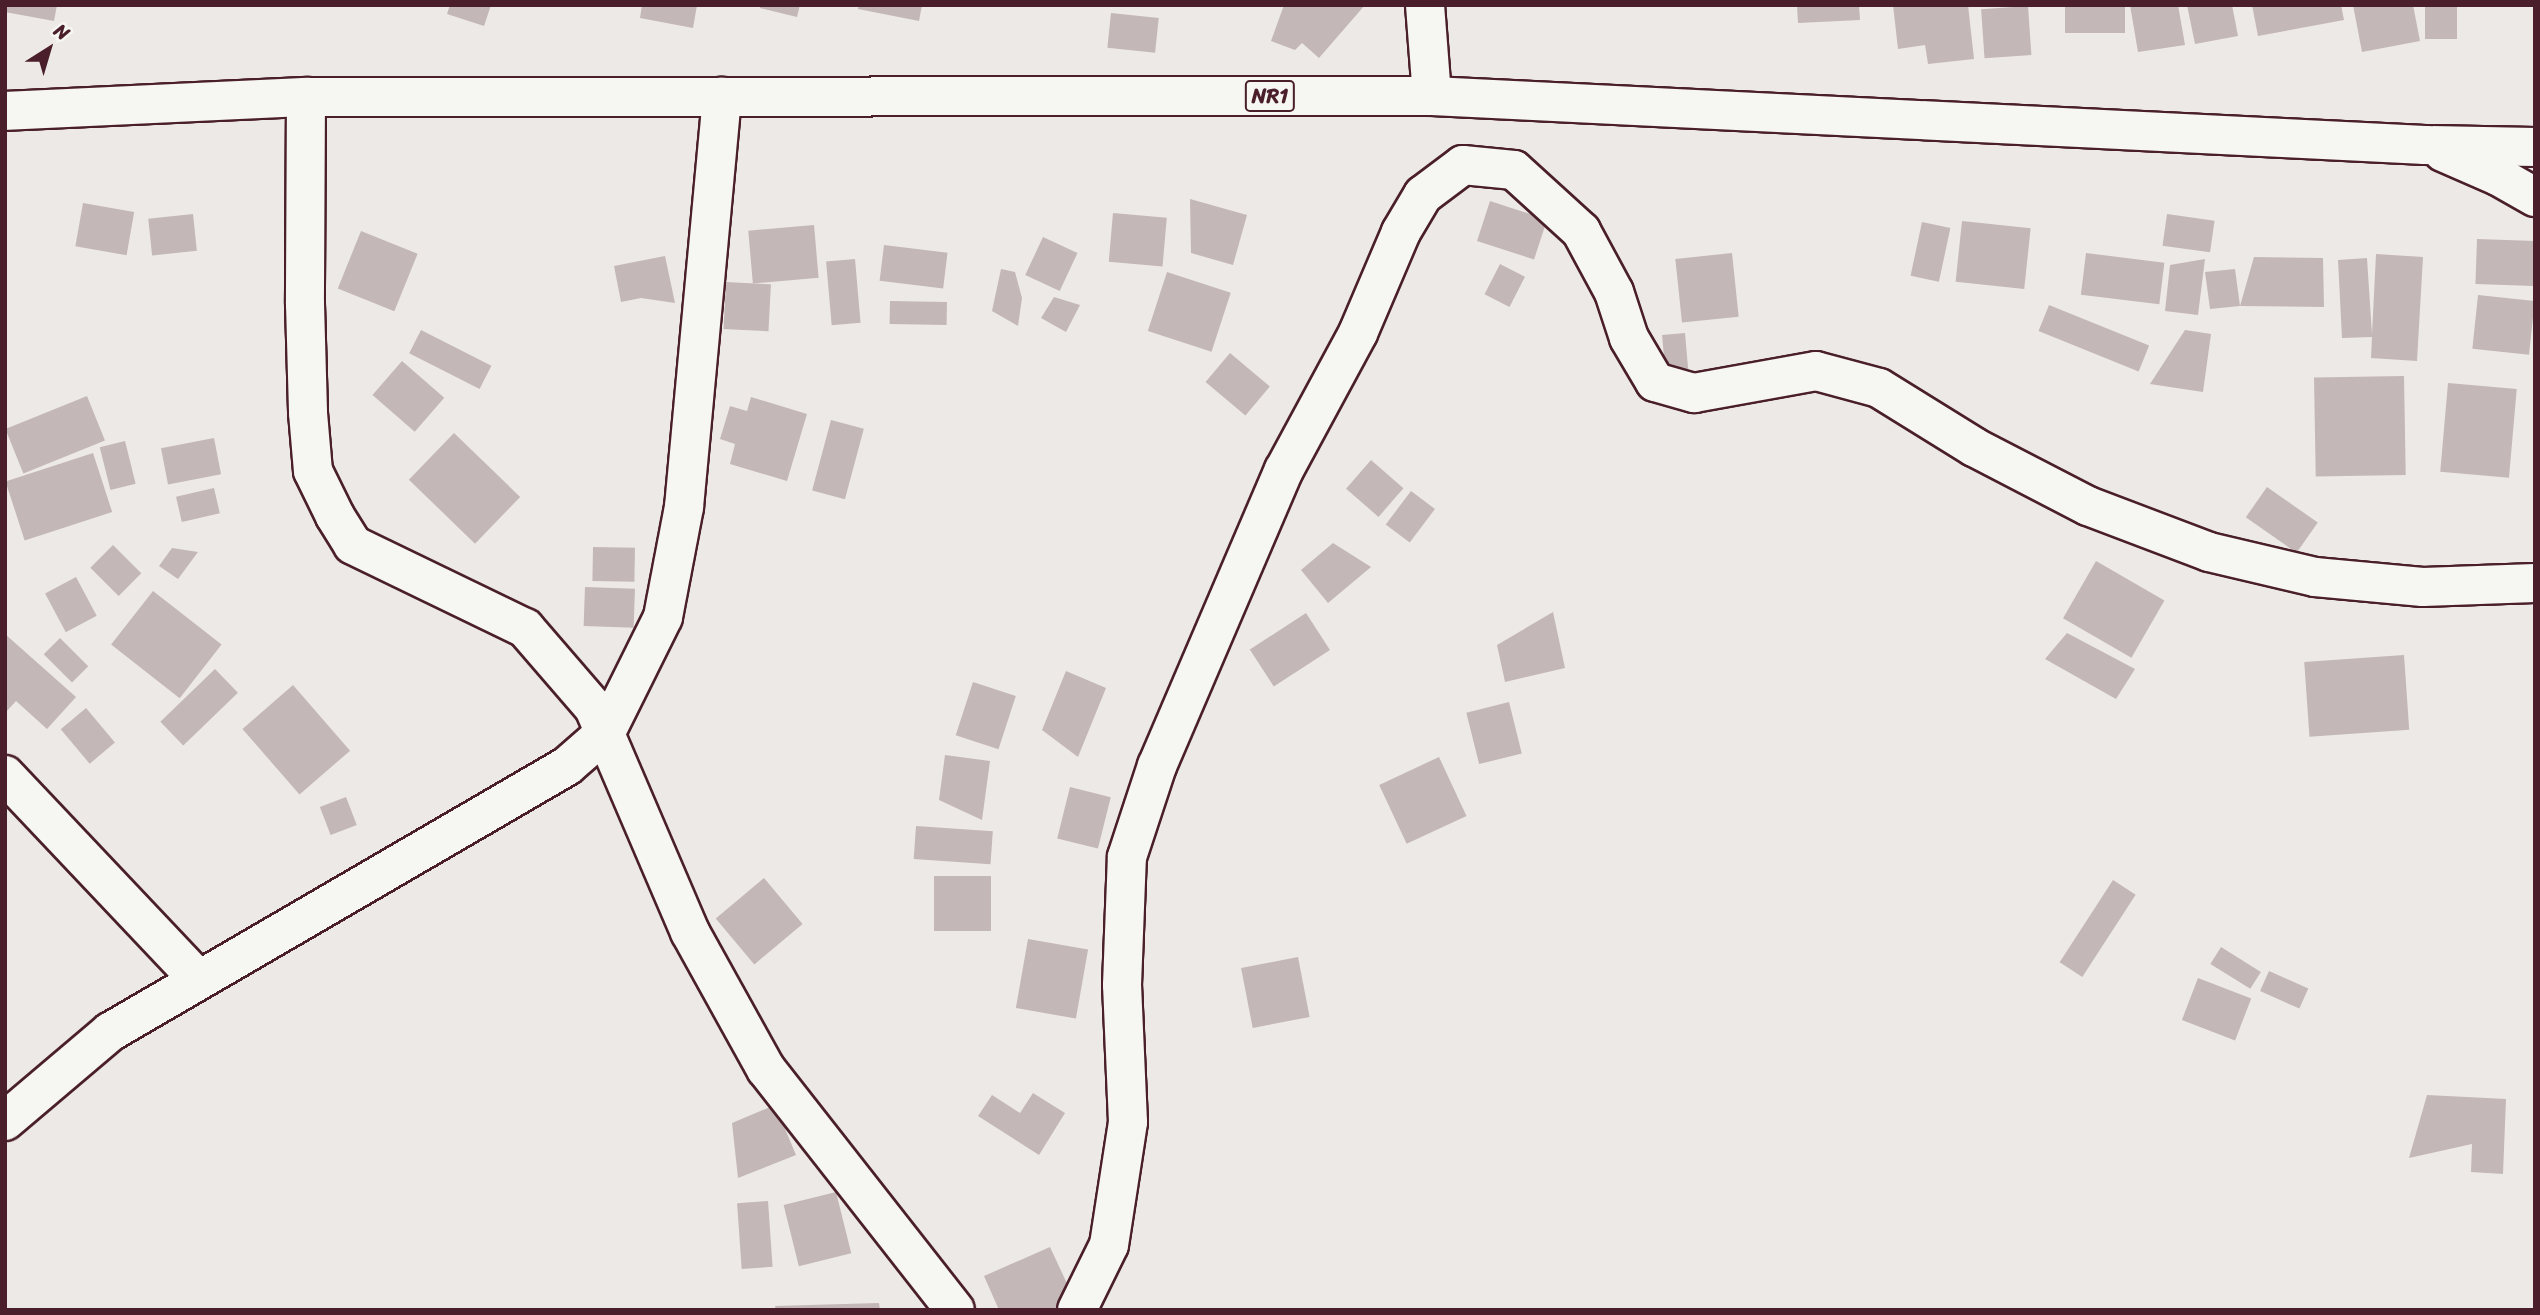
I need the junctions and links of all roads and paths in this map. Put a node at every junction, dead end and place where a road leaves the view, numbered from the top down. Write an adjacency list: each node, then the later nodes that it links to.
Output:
1 (1425, 5): 2 (main road)
2 (1432, 96): 4 (main road, NR1); 6 (main road, NR1)
3 (306, 97): 4 (main road, NR1); 5 (main road, NR1); 10 (main road)
4 (722, 97): 10 (main road)
5 (5, 111)
6 (2425, 145): 7 (main road, NR1); 8 (main road)
7 (2535, 147)
8 (2535, 197)
9 (2535, 583): 15 (main road)
10 (606, 732): 12 (main road); 14 (main road)
11 (7, 780): 12 (main road)
12 (198, 979): 13 (main road)
13 (5, 1121)
14 (955, 1310)
15 (1077, 1310)

